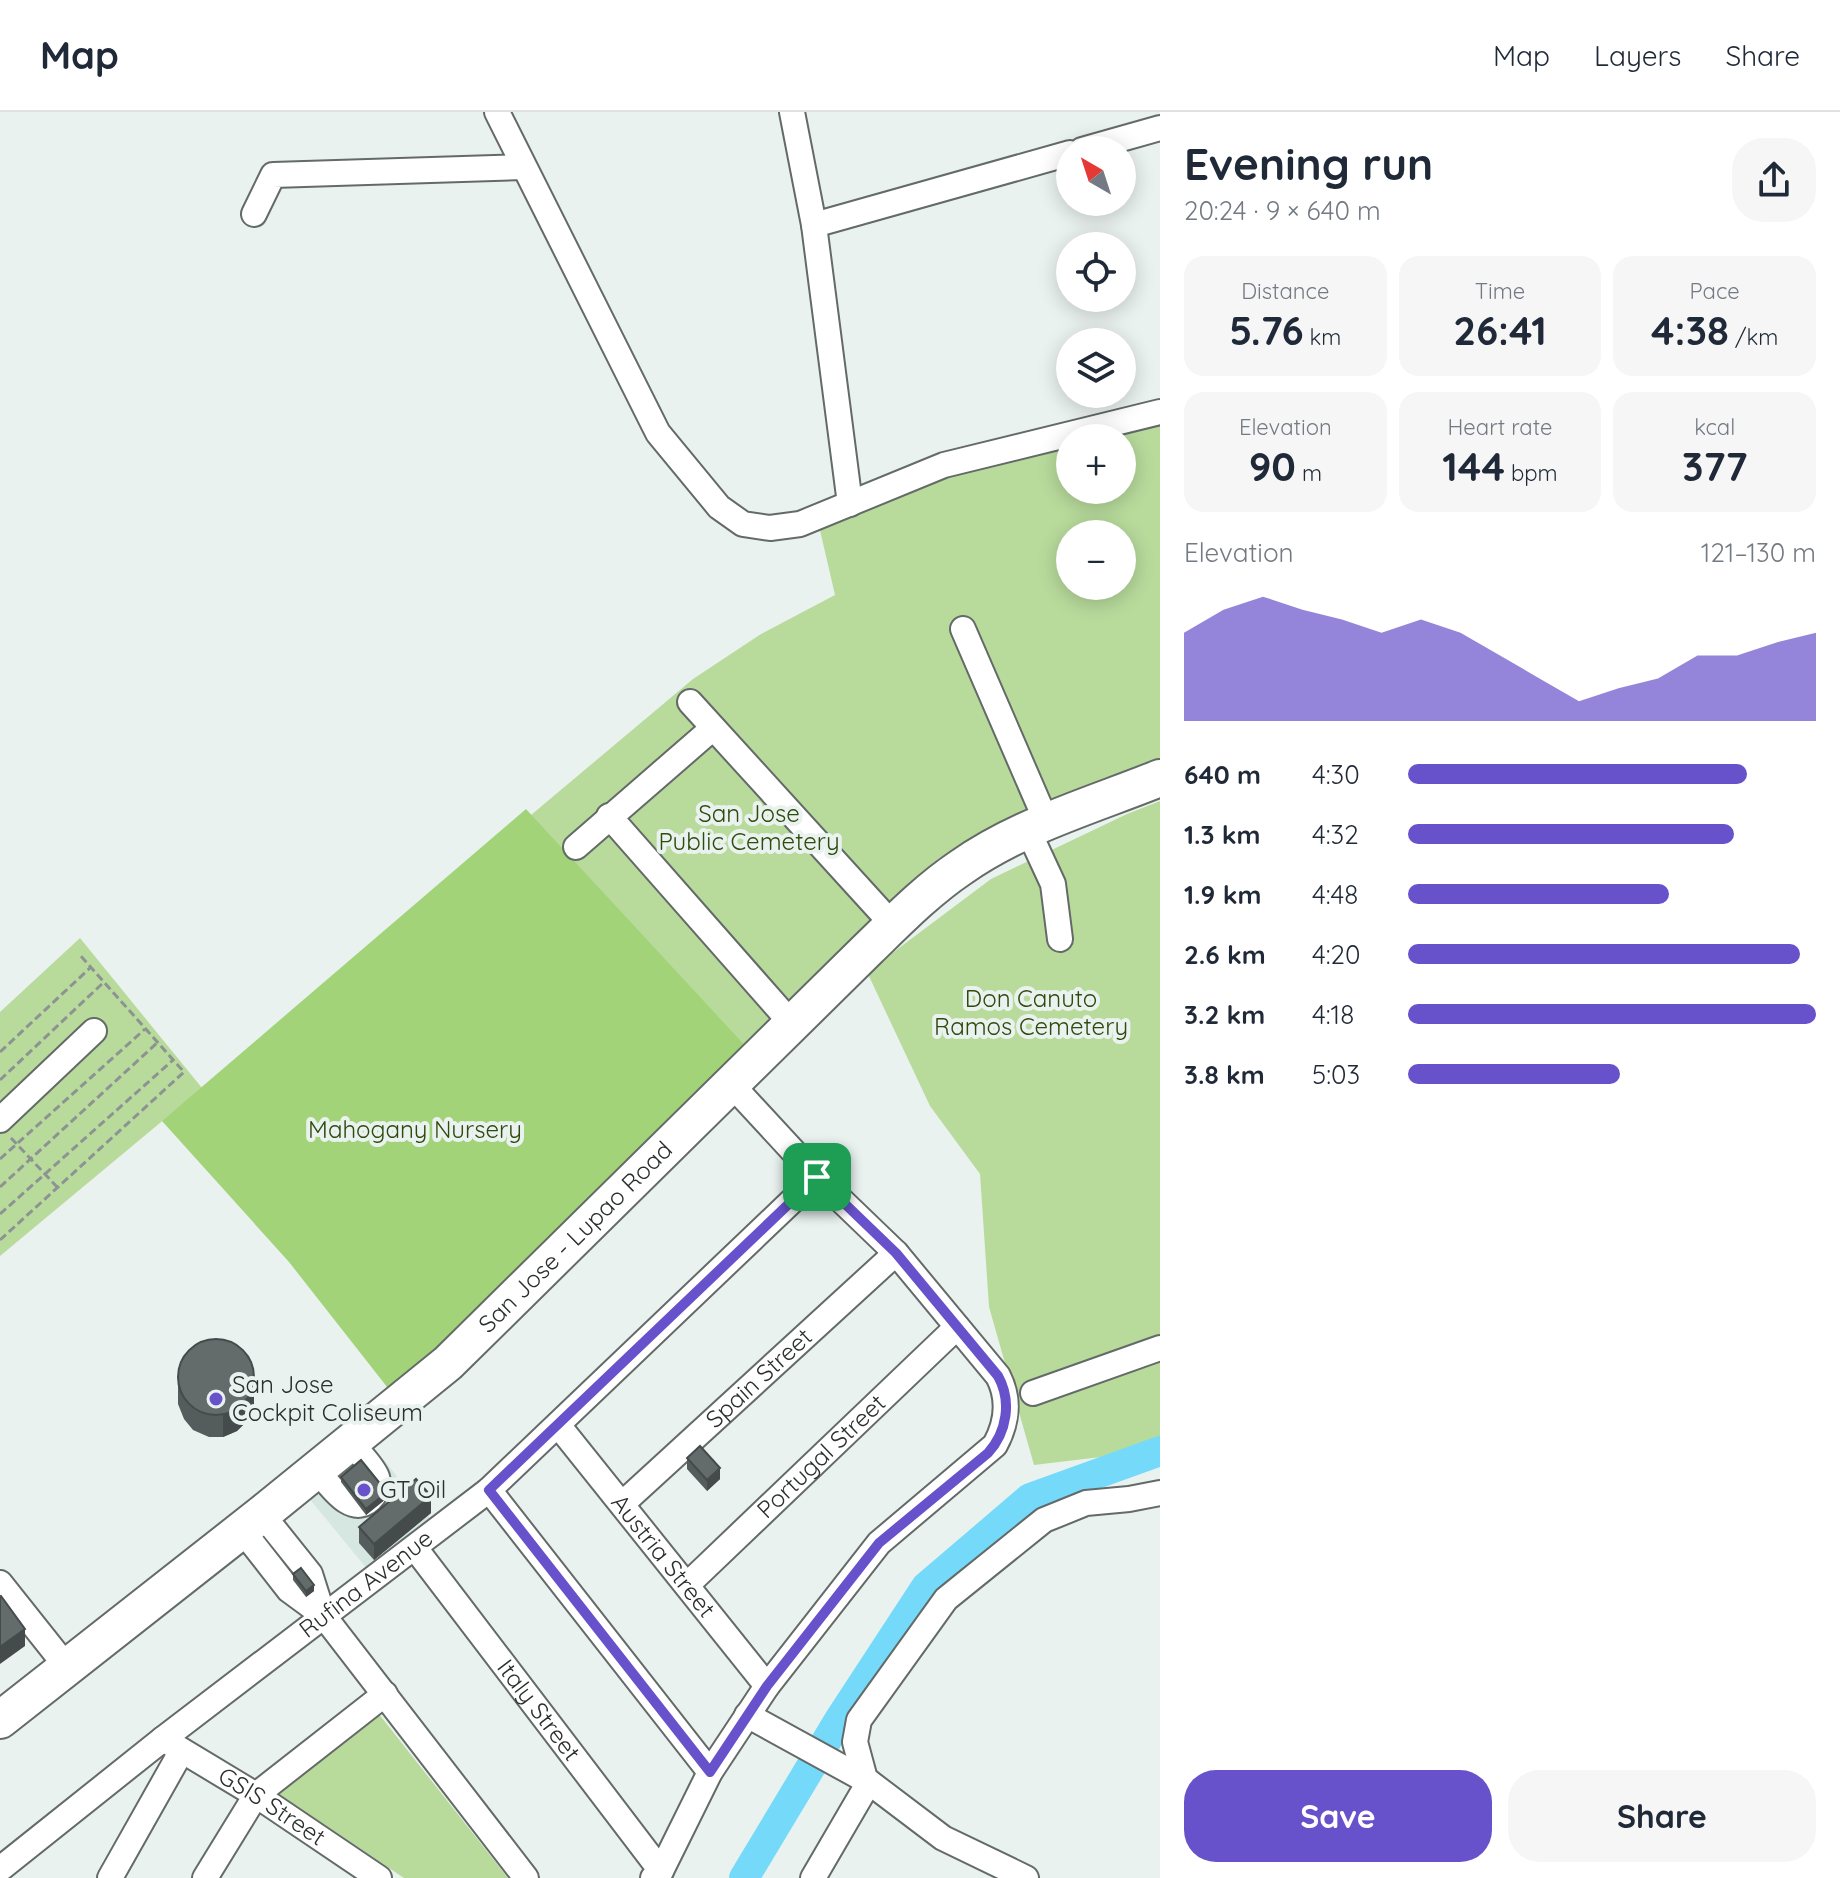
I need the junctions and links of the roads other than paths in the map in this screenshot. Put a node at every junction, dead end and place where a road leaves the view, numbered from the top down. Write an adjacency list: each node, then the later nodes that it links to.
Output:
1 (497, 112): 6 (street)
2 (792, 112): 8 (street)
3 (1160, 128): 4 (street)
4 (1132, 136)
5 (1056, 157): 8 (street)
6 (523, 167): 7 (street); 10 (street)
7 (254, 214)
8 (814, 225): 10 (street)
9 (1160, 412): 10 (street)
10 (850, 504)
11 (963, 629): 16 (street)
12 (690, 702): 13 (street)
13 (713, 728): 15 (street); 18 (street)
14 (1160, 778): 16 (highway, San Jose - Lupao Road)
15 (609, 816): 17 (street); 20 (street)
16 (1037, 826): 18 (highway, San Jose - Lupao Road); 19 (street)
17 (576, 847)
18 (893, 925): 20 (highway, San Jose - Lupao Road)
19 (1060, 939)
20 (793, 1025): 22 (highway, San Jose - Lupao Road)
21 (94, 1031): 23 (street)
22 (732, 1085): 24 (street); 30 (highway, San Jose - Lupao Road)
23 (4, 1127)
24 (817, 1177): 25 (street); 29 (street, Rufina Avenue)
25 (896, 1253): 26 (street); 34 (street, Spain Street)
26 (957, 1327): 38 (street, Portugal Street); 41 (street)
27 (1160, 1348): 28 (street)
28 (1033, 1393)
29 (558, 1425): 32 (street, Rufina Avenue); 34 (street, Austria Street)
30 (351, 1443): 31 (highway, San Jose - Lupao Road); 31 (street)
31 (317, 1470): 35 (highway, San Jose - Lupao Road)
32 (489, 1490): 36 (street, Rufina Avenue); 46 (street)
33 (1160, 1493): 47 (street)
34 (622, 1504): 38 (street, Austria Street)
35 (252, 1522): 39 (street); 40 (highway, San Jose - Lupao Road)
36 (415, 1548): 39 (street, Rufina Avenue); 52 (street, Italy Street)
37 (0, 1583): 40 (street)
38 (687, 1585): 41 (street, Austria Street)
39 (323, 1615): 42 (street); 45 (street, Rufina Avenue)
40 (66, 1666): 44 (highway, San Jose - Lupao Road)
41 (767, 1686): 43 (street)
42 (385, 1694): 48 (street); 57 (street)
43 (747, 1715): 46 (street); 47 (street)
44 (0, 1720)
45 (172, 1746): 48 (street, GSIS Street); 49 (street, Rufina Avenue); 55 (street)
46 (710, 1772): 52 (street)
47 (867, 1780): 53 (street); 58 (street)
48 (256, 1795): 51 (street); 56 (street, GSIS Street)
49 (46, 1833): 50 (street, Rufina Avenue); 54 (street)
50 (0, 1869)
51 (213, 1875)
52 (657, 1875)
53 (817, 1877)
54 (20, 1878)
55 (110, 1878)
56 (379, 1878)
57 (526, 1878)
58 (1026, 1878)

